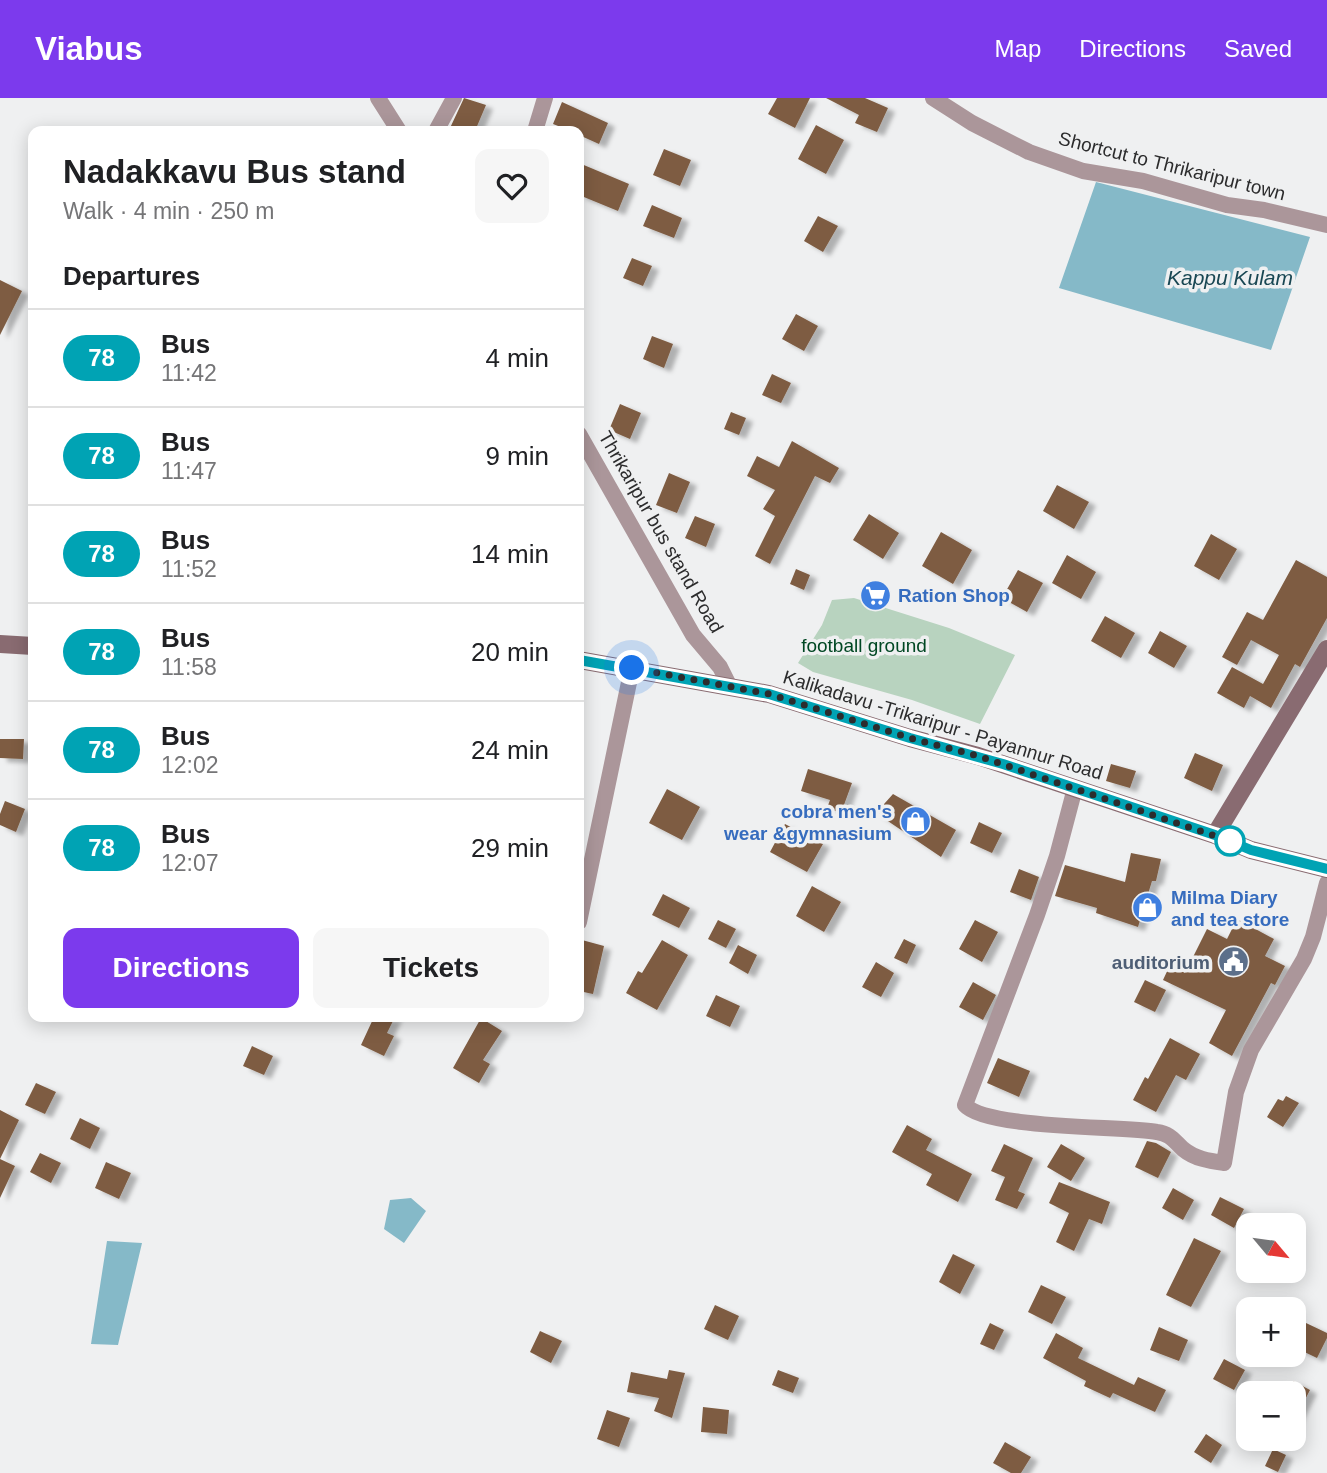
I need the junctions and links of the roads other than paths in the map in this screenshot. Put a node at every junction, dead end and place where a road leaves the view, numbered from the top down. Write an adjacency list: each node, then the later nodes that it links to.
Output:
1 (378, 98): 5 (street)
2 (454, 98): 6 (street)
3 (545, 98): 7 (street)
4 (933, 98): 8 (street, Shortcut to Thrikaripur town)
5 (396, 126)
6 (439, 126)
7 (537, 126)
8 (1327, 225)
9 (584, 443): 15 (street, Thrikaripur bus stand Road)
10 (0, 644): 11 (main road)
11 (28, 646)
12 (1327, 649): 17 (main road)
13 (584, 661): 14 (main road, Kalikadavu -Trikaripur - Payannur Road)
14 (632, 668): 15 (main road, Kalikadavu -Trikaripur - Payannur Road); 20 (street)
15 (729, 685): 16 (main road, Kalikadavu -Trikaripur - Payannur Road)
16 (1075, 788): 17 (main road, Kalikadavu -Trikaripur - Payannur Road); 19 (street)
17 (1215, 835): 18 (main road, Kalikadavu -Trikaripur - Payannur Road)
18 (1327, 869)
19 (1327, 883)
20 (584, 898)

